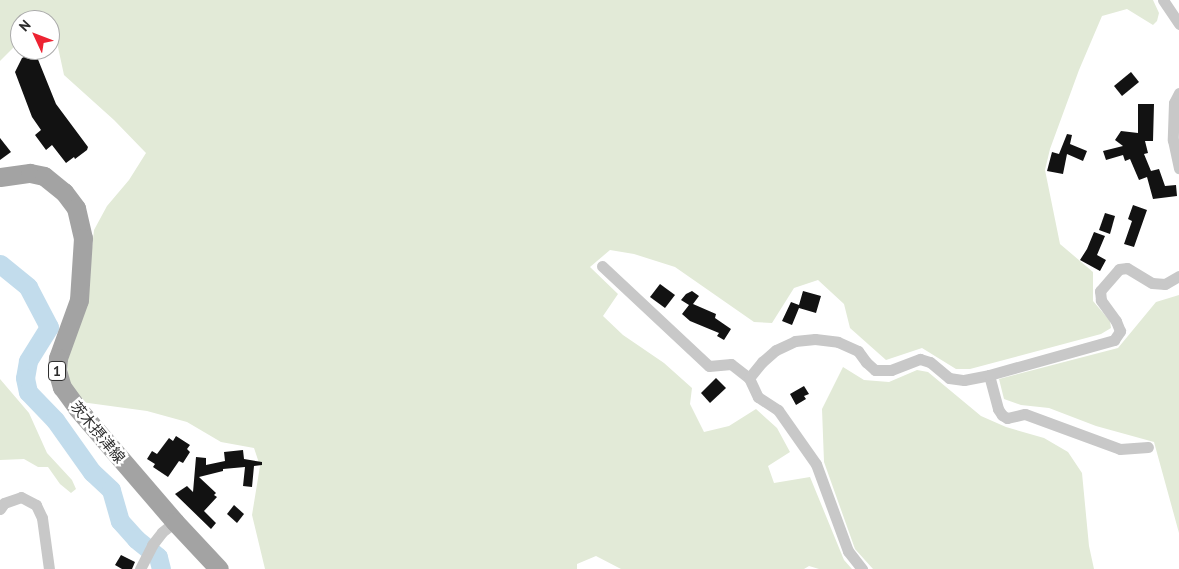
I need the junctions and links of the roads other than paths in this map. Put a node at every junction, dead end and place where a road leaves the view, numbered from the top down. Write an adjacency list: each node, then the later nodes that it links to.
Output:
1 (1163, 0): 2 (street)
2 (1179, 24)
3 (1179, 93): 4 (street)
4 (1179, 168)
5 (0, 177): 12 (main road, 茨木摂津線 / 1)
6 (602, 266): 9 (street)
7 (1179, 276): 8 (street)
8 (989, 374): 9 (street); 10 (street)
9 (749, 378): 16 (street)
10 (1148, 446)
11 (0, 509): 13 (street)
12 (175, 522): 14 (street); 15 (main road, 茨木摂津線 / 1)
13 (49, 569)
14 (140, 569)
15 (219, 569)
16 (862, 569)

